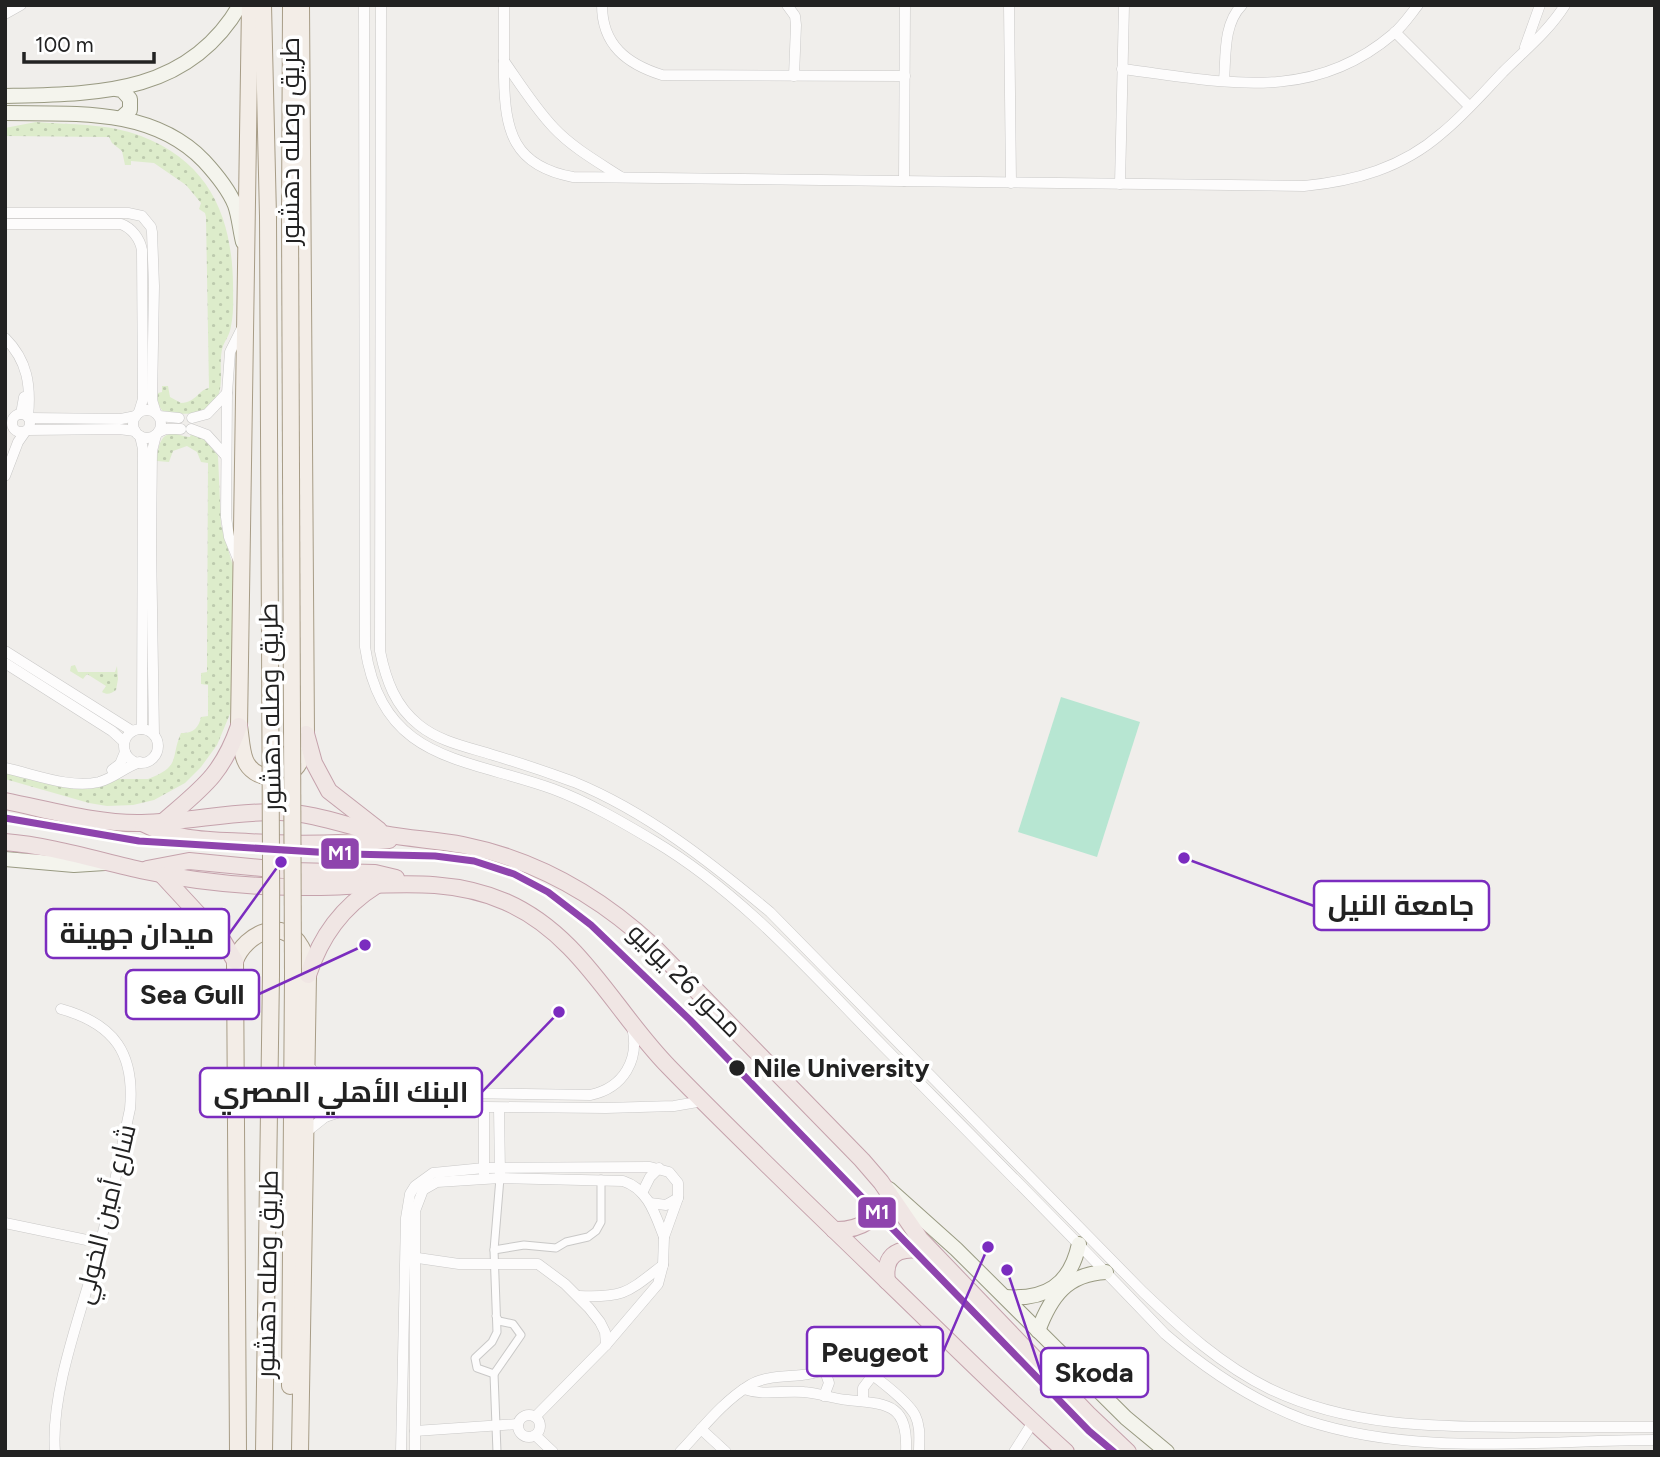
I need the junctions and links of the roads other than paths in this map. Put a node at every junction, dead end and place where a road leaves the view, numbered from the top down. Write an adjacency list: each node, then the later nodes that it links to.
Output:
1 (21, 5): 19 (street)
2 (240, 5): 27 (main road)
3 (250, 5): 42 (main road)
4 (263, 5): 149 (main road, طريق وصله دهشور, bridge)
5 (291, 5): 150 (main road, طريق وصله دهشور, bridge)
6 (301, 5): 64 (main road)
7 (364, 5): 85 (street)
8 (381, 5): 84 (street)
9 (504, 5): 22 (street)
10 (602, 5): 24 (street)
11 (787, 5): 24 (street)
12 (905, 5): 25 (street)
13 (1009, 5): 34 (street)
14 (1124, 5): 23 (street)
15 (1242, 5): 26 (street)
16 (1418, 5): 20 (street)
17 (1540, 5): 21 (street)
18 (1564, 5): 21 (street)
19 (5, 14)
20 (1395, 32): 26 (street); 29 (street)
21 (1522, 53): 29 (street)
22 (504, 61): 32 (street); 32 (street)
23 (1122, 69): 26 (street); 35 (street)
24 (794, 76): 25 (street)
25 (905, 76): 33 (street)
26 (1224, 81)
27 (116, 89): 28 (main road); 31 (main road)
28 (5, 96)
29 (1469, 106): 35 (street)
30 (5, 113): 31 (main road)
31 (121, 118): 42 (main road)
32 (621, 177): 33 (street)
33 (904, 181): 34 (street)
34 (1011, 183): 35 (street)
35 (1120, 184)
36 (5, 213): 37 (street)
37 (128, 213): 39 (street); 40 (street)
38 (5, 224): 39 (street)
39 (127, 226): 41 (street)
40 (152, 235): 41 (street); 48 (street)
41 (139, 240): 47 (street)
42 (247, 265): 43 (main road)
43 (246, 320): 46 (street); 59 (main road)
44 (5, 338): 49 (street)
45 (5, 346): 49 (street)
46 (227, 393): 51 (street); 56 (street)
47 (137, 414): 48 (street); 49 (street); 54 (street)
48 (157, 414): 50 (street); 55 (street)
49 (26, 416): 52 (street); 53 (street)
50 (179, 418)
51 (188, 425): 55 (street); 56 (street)
52 (13, 428): 53 (street); 57 (street)
53 (26, 431): 54 (street); 58 (street)
54 (137, 433): 55 (street); 63 (street)
55 (158, 434): 65 (street)
56 (226, 456): 59 (street)
57 (5, 463)
58 (5, 476)
59 (242, 569): 62 (main road)
60 (5, 650): 63 (street)
61 (5, 663): 66 (street)
62 (239, 726): 64 (main road); 70 (highway)
63 (137, 730): 65 (street); 66 (street)
64 (306, 734): 72 (highway)
65 (154, 735): 67 (street)
66 (124, 747): 67 (street); 68 (street)
67 (140, 762): 68 (street)
68 (5, 765)
69 (5, 801): 71 (highway, محور 26 يوليو)
70 (164, 821): 71 (highway, محور 26 يوليو); 72 (highway, محور 26 يوليو)
71 (142, 823): 73 (highway, محور 26 يوليو)
72 (384, 834): 73 (highway, محور 26 يوليو)
73 (416, 838): 104 (highway, محور 26 يوليو)
74 (5, 842): 76 (highway)
75 (5, 859): 76 (main road)
76 (114, 862): 77 (highway)
77 (141, 870): 78 (highway); 79 (highway)
78 (162, 875): 80 (highway); 81 (highway)
79 (406, 883): 80 (highway); 87 (highway)
80 (378, 884): 82 (highway)
81 (236, 961): 82 (main road); 148 (main road)
82 (308, 975): 89 (main road)
83 (61, 1009): 111 (street, شارع أمين الخولي)
84 (865, 1010): 85 (street); 86 (street)
85 (856, 1019): 88 (street)
86 (876, 1022): 88 (street); 137 (street)
87 (632, 1026): 91 (street); 93 (highway)
88 (867, 1030): 112 (street)
89 (305, 1064): 90 (street); 99 (main road)
90 (326, 1081): 92 (street); 98 (street)
91 (604, 1091): 92 (street); 97 (street)
92 (386, 1092): 94 (street)
93 (703, 1101): 97 (street); 109 (highway)
94 (386, 1106): 95 (street); 98 (street)
95 (484, 1108): 96 (street); 101 (street)
96 (499, 1108): 97 (street); 102 (street)
97 (606, 1108)
98 (325, 1117): 99 (street)
99 (305, 1133): 151 (main road)
100 (659, 1168): 102 (street); 105 (street); 106 (street)
101 (484, 1173): 102 (street); 115 (street)
102 (500, 1173): 103 (street); 113 (street)
103 (601, 1178): 105 (street); 113 (street)
104 (885, 1188): 109 (highway); 114 (highway, محور 26 يوليو); 121 (main road)
105 (642, 1193): 107 (street)
106 (678, 1198): 107 (street); 110 (street)
107 (650, 1203): 110 (street)
108 (5, 1223): 111 (street)
109 (834, 1230): 119 (highway)
110 (664, 1237): 117 (street)
111 (101, 1243): 147 (street, شارع أمين الخولي)
112 (1079, 1244): 118 (street); 121 (main road)
113 (494, 1250): 116 (street)
114 (933, 1253): 119 (highway); 162 (highway, محور 26 يوليو)
115 (411, 1257): 116 (street); 132 (street); 133 (street)
116 (494, 1263): 120 (street); 122 (street)
117 (663, 1265): 120 (street); 124 (street)
118 (1106, 1272): 123 (main road); 144 (street)
119 (887, 1281): 134 (highway)
120 (579, 1296): 124 (street)
121 (1005, 1297): 123 (main road)
122 (496, 1315): 126 (street); 126 (street)
123 (1038, 1331): 163 (main road)
124 (606, 1345): 131 (street)
125 (825, 1371): 127 (street); 128 (street); 129 (street)
126 (495, 1374): 136 (street)
127 (872, 1376): 130 (street); 159 (street)
128 (744, 1390): 129 (street); 140 (street)
129 (824, 1396): 130 (street)
130 (863, 1401): 158 (street)
131 (535, 1417): 135 (street); 142 (street)
132 (401, 1419): 133 (street); 152 (street)
133 (415, 1419): 141 (street)
134 (1033, 1422): 145 (highway); 160 (street)
135 (518, 1424): 136 (street); 142 (street)
136 (495, 1427): 141 (street); 154 (street)
137 (1447, 1427): 138 (street); 144 (street)
138 (1469, 1427): 139 (street); 146 (street)
139 (1655, 1427)
140 (701, 1429): 156 (street); 157 (street)
141 (415, 1431): 153 (street)
142 (535, 1435): 155 (street)
143 (1655, 1440): 146 (street)
144 (1446, 1444): 146 (street)
145 (1053, 1445): 161 (highway)
146 (1469, 1445)
147 (55, 1452)
148 (238, 1452)
149 (264, 1452)
150 (290, 1452)
151 (300, 1452)
152 (401, 1452)
153 (411, 1452)
154 (496, 1452)
155 (553, 1452)
156 (680, 1452)
157 (726, 1452)
158 (906, 1452)
159 (919, 1452)
160 (1014, 1452)
161 (1066, 1452)
162 (1128, 1452)
163 (1167, 1452)

